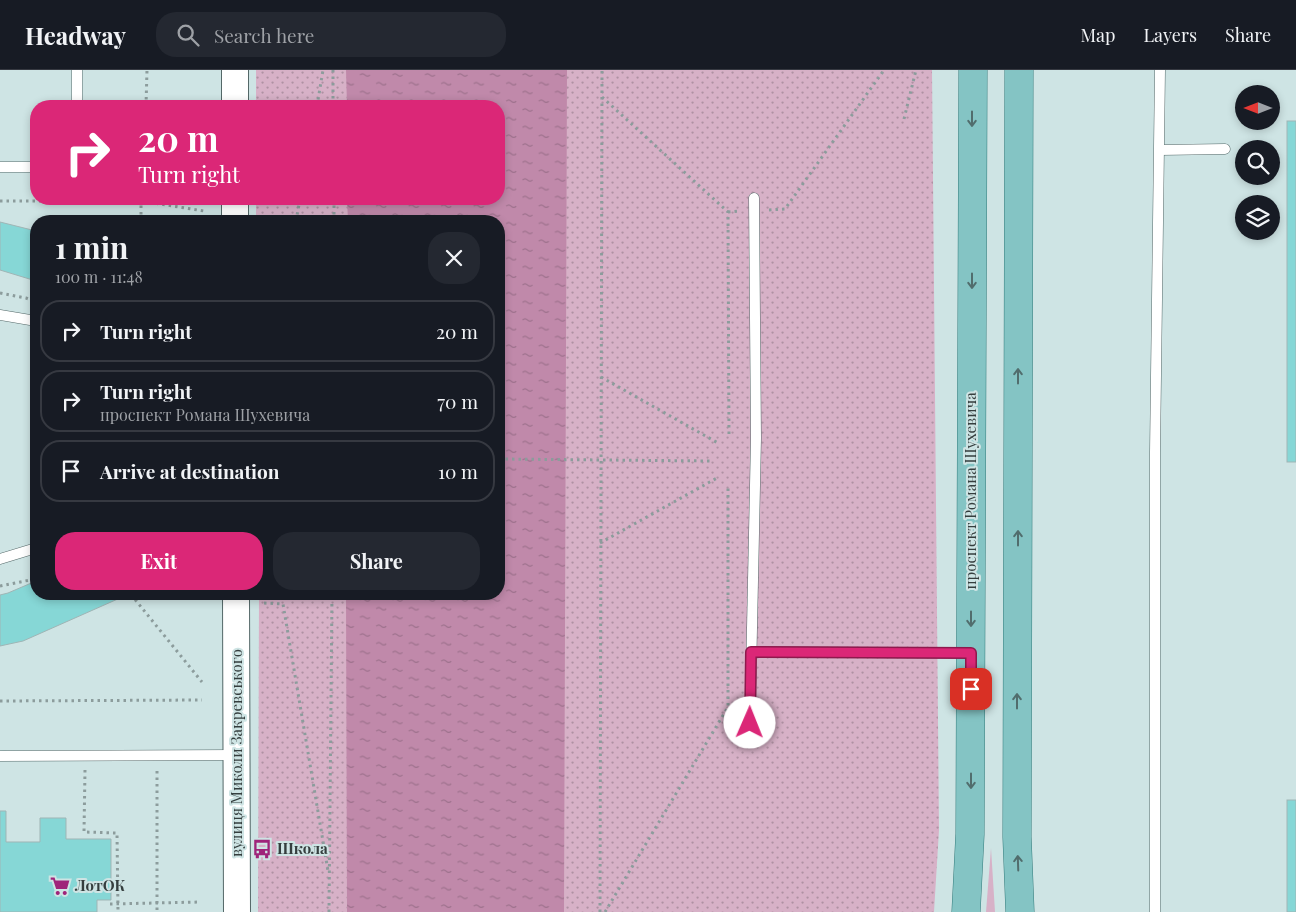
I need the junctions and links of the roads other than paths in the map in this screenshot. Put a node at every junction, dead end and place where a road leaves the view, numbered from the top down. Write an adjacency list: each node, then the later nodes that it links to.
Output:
1 (77, 70): 6 (lane)
2 (235, 70): 7 (street)
3 (972, 70): 19 (main road, проспект Романа Шухевича, one-way to 19)
4 (1019, 70): 25 (main road, one-way to 4)
5 (1160, 70): 9 (lane)
6 (77, 100)
7 (235, 100)
8 (1225, 149): 9 (lane)
9 (1160, 150): 26 (lane)
10 (0, 167): 11 (lane)
11 (30, 167)
12 (754, 198): 18 (lane)
13 (0, 315): 14 (lane)
14 (30, 320)
15 (30, 550): 16 (lane)
16 (0, 559)
17 (236, 600): 21 (street, вулиця Миколи Закревського)
18 (751, 652): 19 (lane); 20 (lane)
19 (971, 653): 24 (main road, проспект Романа Шухевича, one-way to 24)
20 (750, 723)
21 (237, 755): 22 (lane); 23 (street, вулиця Миколи Закревського)
22 (0, 756)
23 (237, 912)
24 (966, 912)
25 (1020, 912)
26 (1155, 912)

